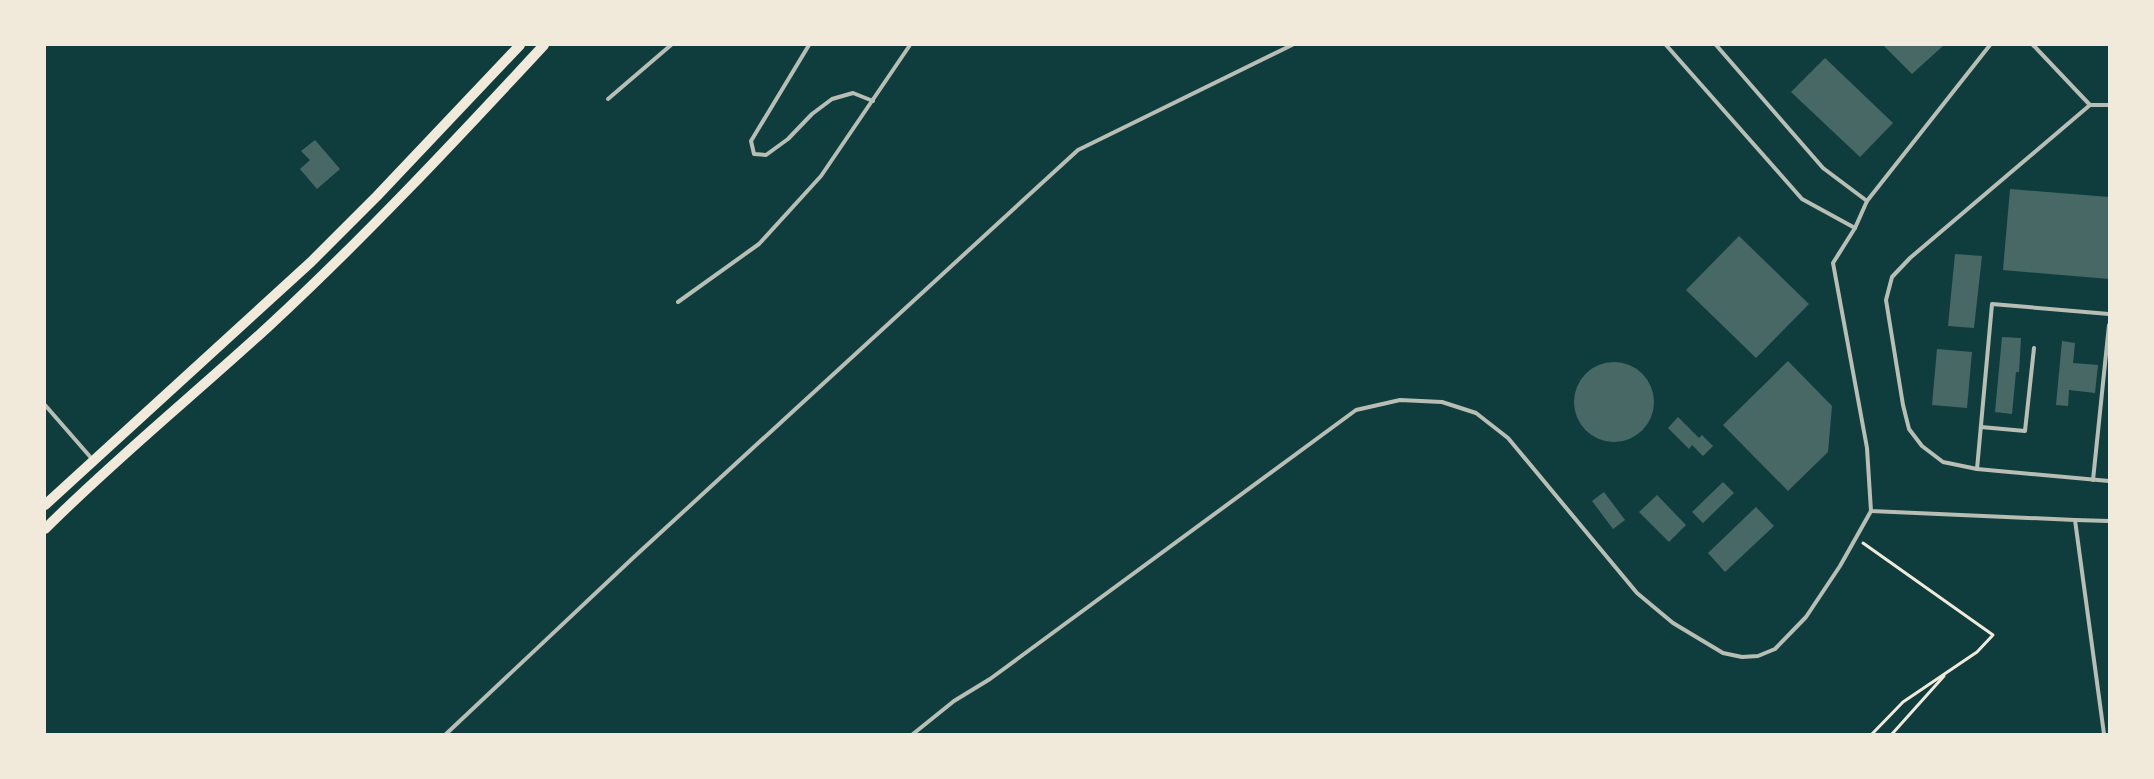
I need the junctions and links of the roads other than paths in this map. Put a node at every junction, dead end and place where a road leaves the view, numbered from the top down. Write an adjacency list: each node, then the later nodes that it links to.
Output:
1 (520, 45): 23 (main road)
2 (544, 45): 31 (main road)
3 (671, 45): 11 (lane)
4 (809, 45): 12 (lane)
5 (910, 45): 12 (lane)
6 (1292, 45): 32 (lane)
7 (1666, 45): 16 (lane)
8 (1716, 45): 15 (lane)
9 (1990, 45): 15 (lane)
10 (2033, 45): 13 (lane)
11 (608, 99)
12 (873, 101): 17 (lane)
13 (2090, 105): 14 (lane); 24 (lane)
14 (2109, 105)
15 (1867, 201): 16 (lane)
16 (1855, 228): 28 (lane)
17 (678, 302)
18 (2109, 314): 22 (lane)
19 (2109, 325): 25 (lane)
20 (2034, 348): 22 (lane)
21 (45, 405): 23 (lane)
22 (1981, 427): 24 (lane)
23 (93, 460): 27 (main road)
24 (1977, 469): 25 (lane)
25 (2093, 480): 26 (lane)
26 (2109, 482)
27 (45, 505)
28 (1871, 511): 29 (lane); 33 (lane)
29 (2075, 520): 30 (lane); 34 (lane)
30 (2109, 521)
31 (45, 529)
32 (446, 734)
33 (914, 734)
34 (2104, 734)

